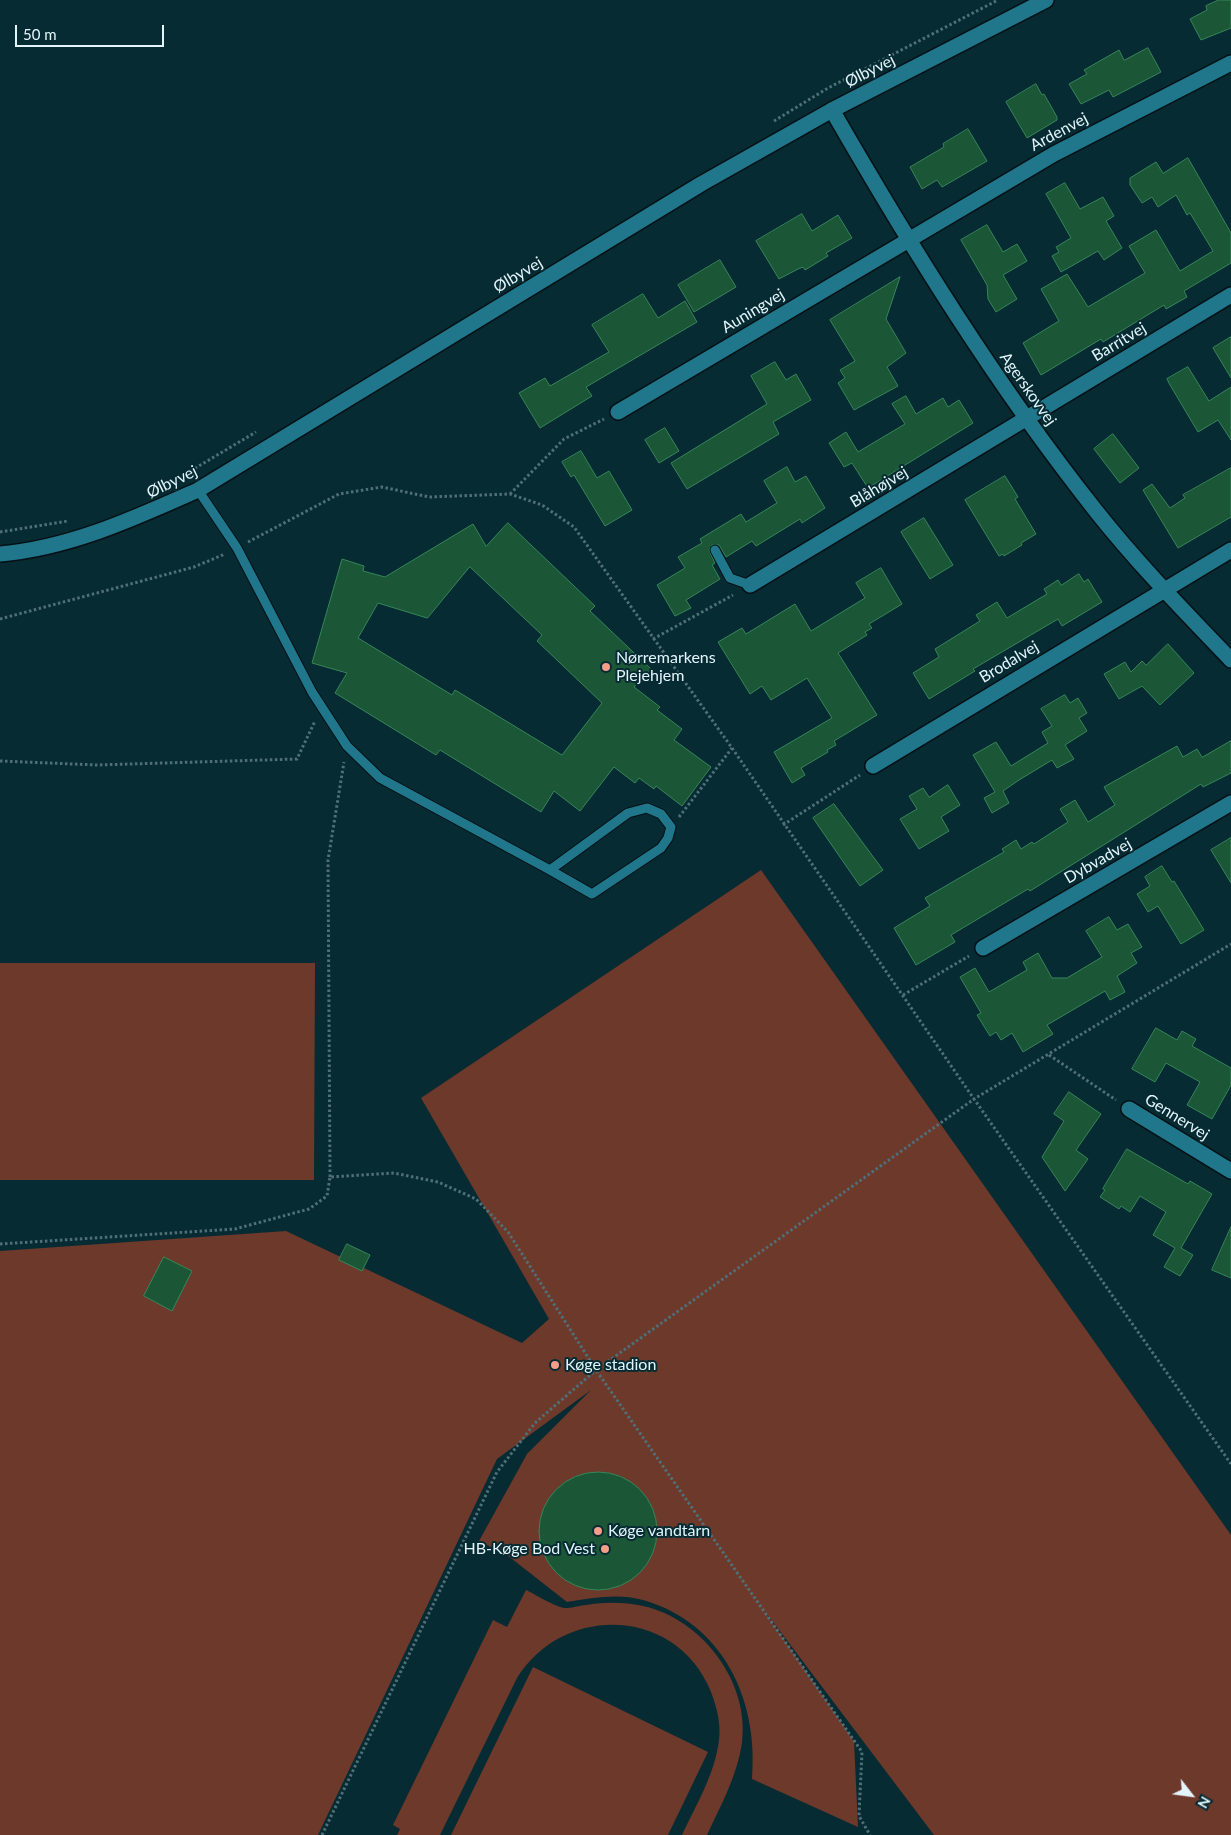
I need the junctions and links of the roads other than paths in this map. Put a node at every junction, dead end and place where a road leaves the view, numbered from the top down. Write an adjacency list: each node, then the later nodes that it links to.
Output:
1 (1046, 0): 3 (street, Ølbyvej)
2 (1231, 63): 4 (street, Ardenvej)
3 (832, 110): 4 (street, Agerskovvej); 8 (street, Ølbyvej)
4 (907, 240): 6 (street, Auningvej); 7 (street, Agerskovvej)
5 (1231, 294): 7 (street, Barritvej)
6 (618, 412)
7 (1026, 419): 12 (street, Blåhøjvej); 13 (street, Agerskovvej)
8 (198, 490): 11 (street, Ølbyvej); 17 (lane)
9 (715, 550): 12 (lane)
10 (1231, 550): 13 (street, Brodalvej)
11 (0, 554)
12 (750, 585)
13 (1164, 590): 14 (street, Agerskovvej); 15 (street, Brodalvej)
14 (1231, 660)
15 (872, 766)
16 (1231, 803): 18 (street, Dybvadvej)
17 (550, 870): 17 (lane)
18 (983, 948)
19 (1129, 1108): 20 (street, Gennervej)
20 (1231, 1171)

